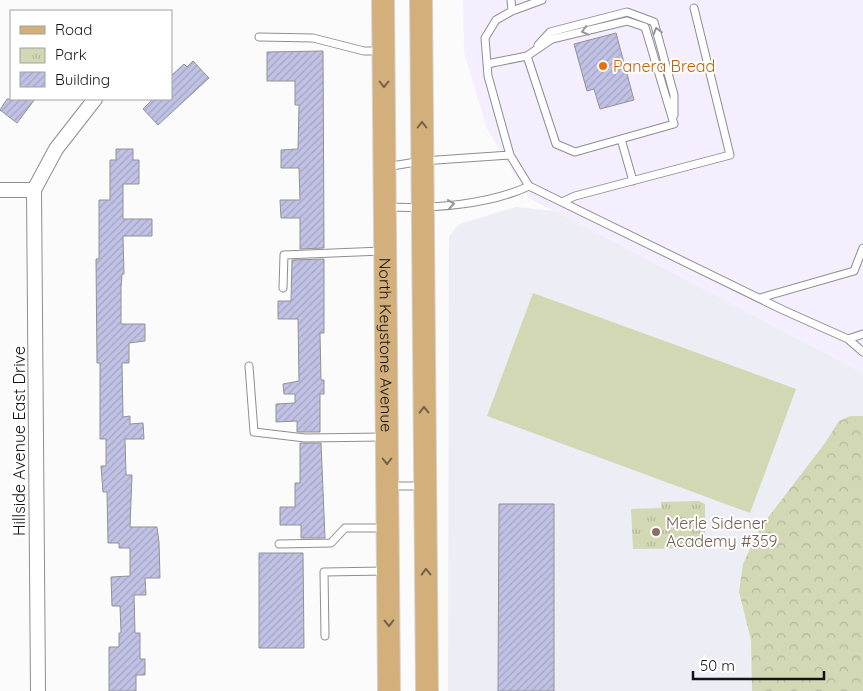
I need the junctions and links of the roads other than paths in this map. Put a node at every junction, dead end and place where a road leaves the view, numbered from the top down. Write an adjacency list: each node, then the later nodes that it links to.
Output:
1 (383, 0): 8 (main road, North Keystone Avenue)
2 (422, 0): 15 (main road, one-way to 2)
3 (511, 0): 6 (lane)
4 (542, 0): 6 (lane)
5 (694, 8): 17 (lane)
6 (512, 11): 10 (lane)
7 (259, 37): 8 (lane)
8 (384, 51): 16 (main road, North Keystone Avenue, one-way to 16)
9 (527, 56): 10 (lane); 12 (lane, one-way to 9); 12 (lane, one-way to 9); 13 (lane)
10 (487, 64): 14 (lane)
11 (94, 100): 20 (street)
12 (674, 124): 13 (lane)
13 (621, 139): 17 (lane)
14 (510, 156): 15 (lane); 18 (lane)
15 (422, 161): 16 (lane); 23 (main road)
16 (384, 167): 22 (main road, North Keystone Avenue)
17 (633, 181): 21 (lane)
18 (529, 186): 21 (lane); 23 (lane, one-way to 18)
19 (0, 190): 20 (street)
20 (34, 190): 39 (street, Hillside Avenue East Drive)
21 (562, 202): 27 (lane)
22 (385, 207): 23 (lane); 25 (main road, North Keystone Avenue)
23 (422, 209): 34 (main road, one-way to 23)
24 (863, 248): 27 (lane)
25 (385, 251): 26 (lane); 32 (main road, North Keystone Avenue)
26 (283, 288)
27 (760, 298): 29 (lane)
28 (863, 334): 29 (lane)
29 (848, 339): 30 (lane)
30 (863, 352)
31 (248, 366): 32 (lane)
32 (387, 437): 33 (main road, North Keystone Avenue, one-way to 33)
33 (387, 486): 34 (lane); 35 (main road, North Keystone Avenue)
34 (425, 486): 41 (main road, one-way to 34)
35 (387, 528): 36 (lane); 37 (main road, North Keystone Avenue)
36 (279, 544)
37 (388, 571): 38 (lane); 40 (main road, North Keystone Avenue, one-way to 40)
38 (325, 636)
39 (38, 691)
40 (389, 691)
41 (427, 691)

